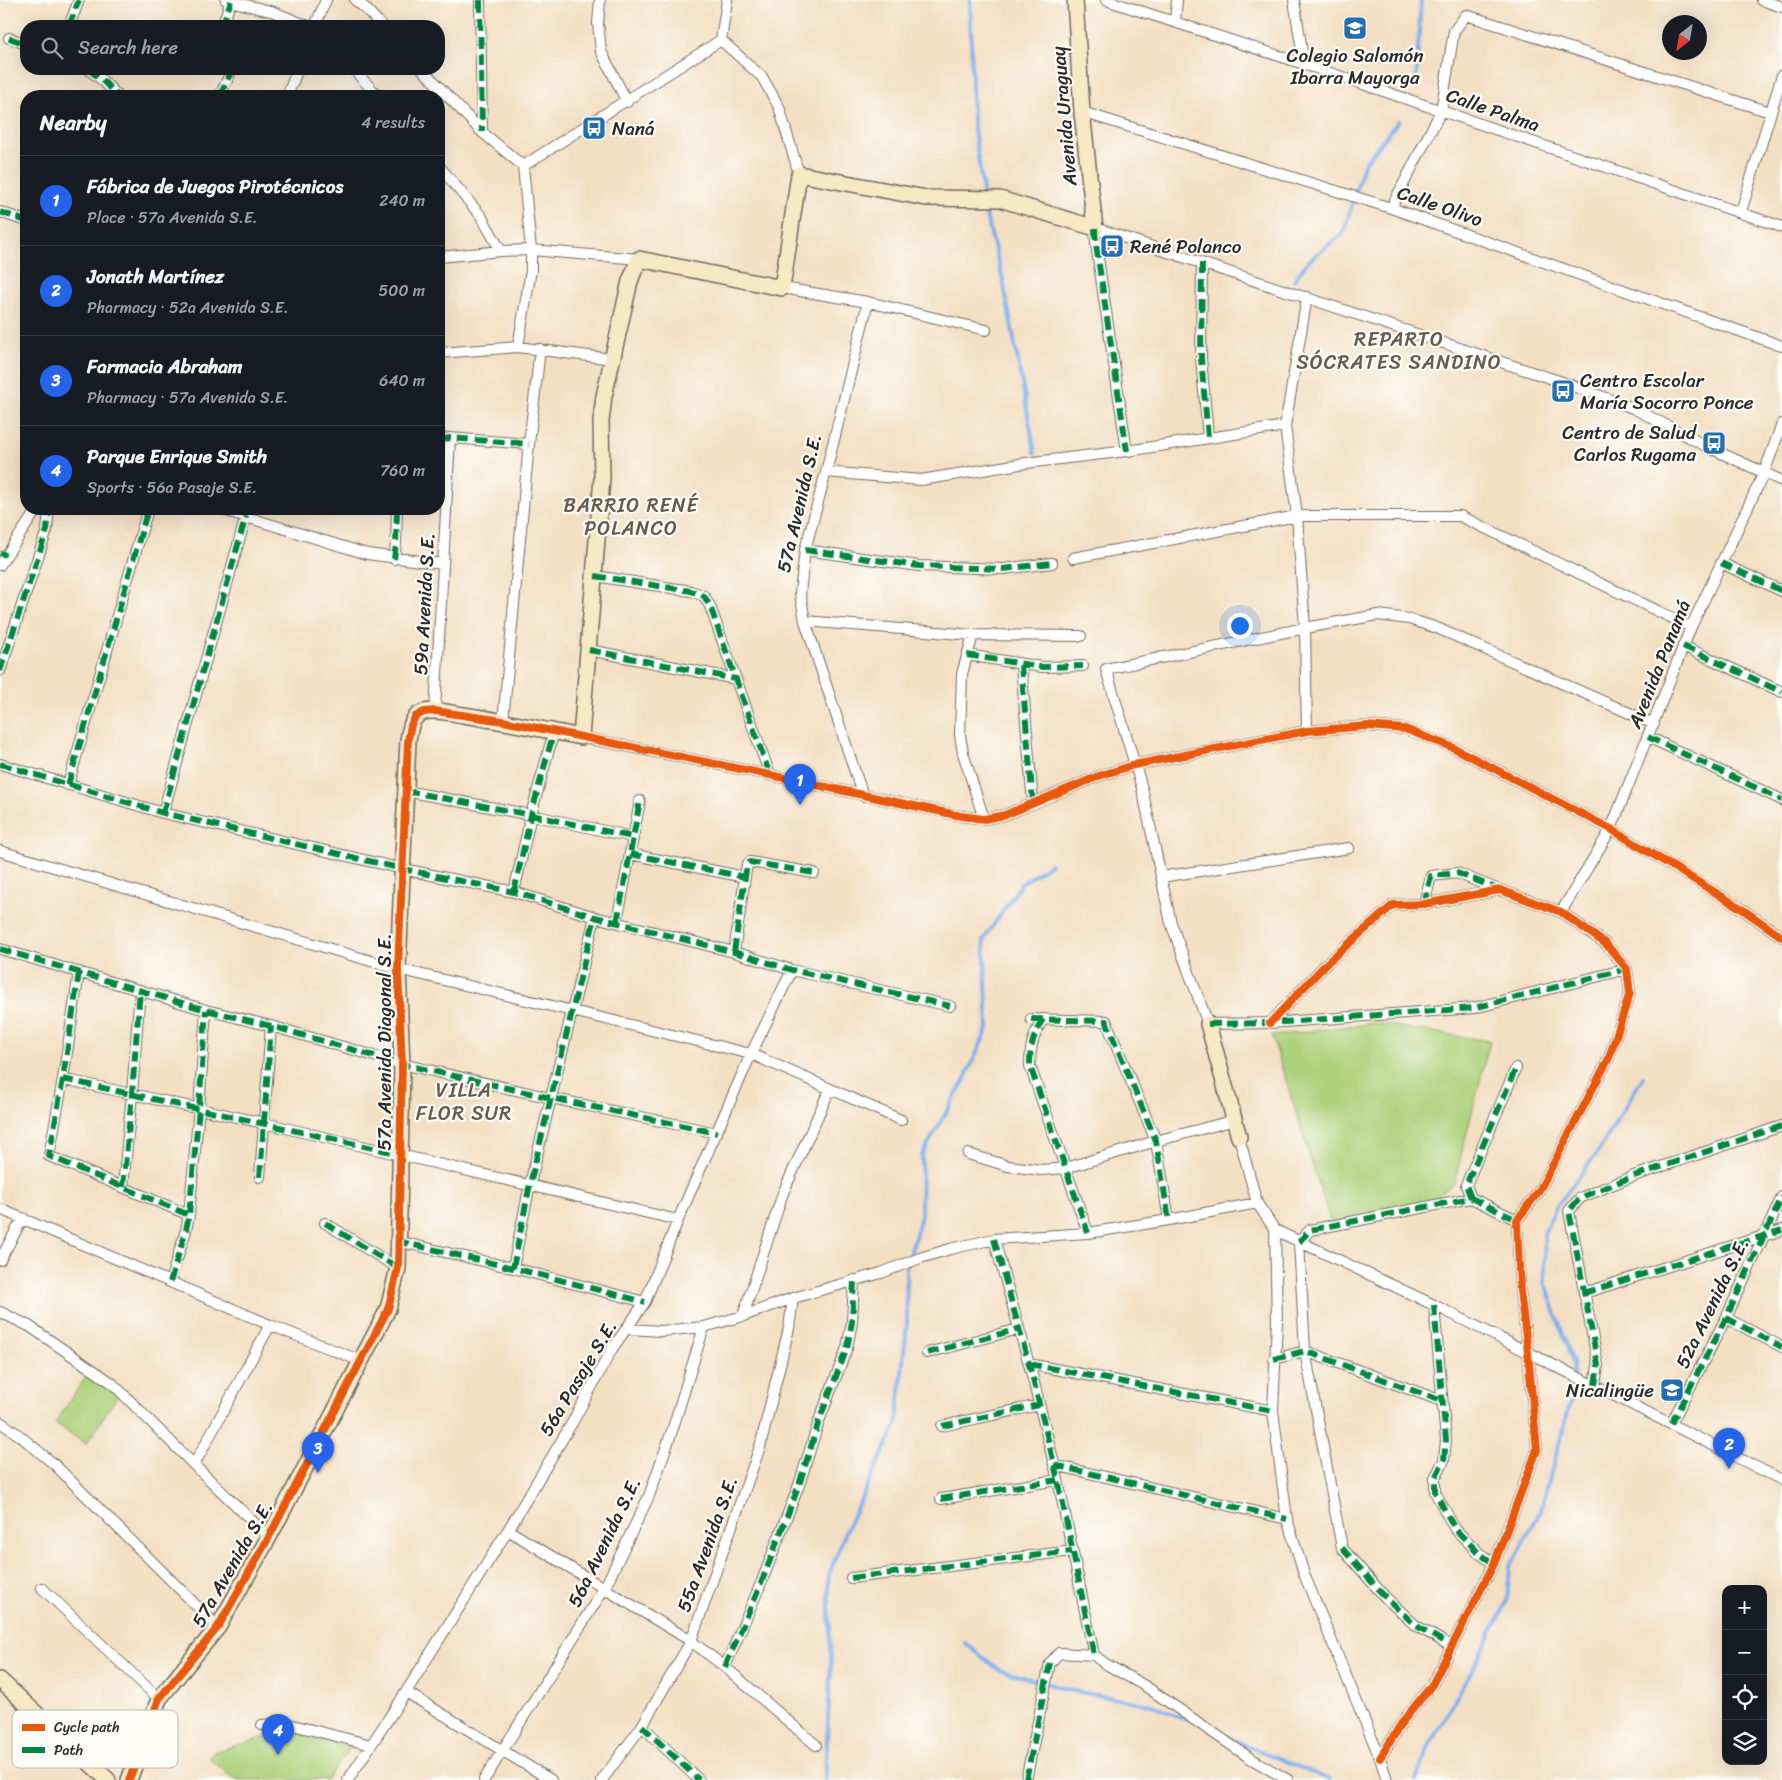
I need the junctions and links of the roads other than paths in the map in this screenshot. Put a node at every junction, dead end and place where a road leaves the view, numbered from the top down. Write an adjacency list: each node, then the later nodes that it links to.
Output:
1 (79, 0): 14 (street)
2 (326, 0): 17 (street)
3 (355, 0): 18 (street)
4 (480, 0): 40 (street)
5 (600, 0): 36 (street)
6 (727, 0): 21 (street)
7 (1075, 0): 38 (street, Avenida Uraguay)
8 (1106, 0): 19 (street, Calle Palma)
9 (1176, 0): 19 (street)
10 (1294, 0): 23 (street)
11 (1762, 0): 13 (street)
12 (229, 1): 15 (street); 16 (street)
13 (1782, 7)
14 (71, 20)
15 (224, 20)
16 (293, 20)
17 (318, 20)
18 (376, 20)
19 (1175, 21): 23 (street, Calle Palma)
20 (9, 38): 22 (street)
21 (721, 40): 36 (street); 43 (street)
22 (20, 42)
23 (1304, 64): 37 (street, Calle Palma)
24 (96, 75): 30 (street)
25 (230, 75): 31 (street)
26 (296, 75): 32 (street)
27 (359, 75): 33 (street)
28 (428, 75): 34 (street)
29 (1782, 75): 39 (street)
30 (112, 90)
31 (223, 90)
32 (289, 90)
33 (372, 90)
34 (442, 90)
35 (445, 93): 40 (street)
36 (627, 102): 41 (street)
37 (1442, 111): 39 (street); 44 (street); 46 (street, Calle Palma)
38 (1082, 112): 44 (street, Calle Olivo); 49 (street, Avenida Uraguay)
39 (1770, 112): 46 (street)
40 (482, 132): 41 (street)
41 (523, 166): 51 (street)
42 (445, 173): 50 (street)
43 (800, 174): 49 (street); 55 (street)
44 (1391, 208): 59 (street, Calle Olivo)
45 (0, 212): 47 (street)
46 (1741, 212): 48 (street, Calle Palma)
47 (20, 219)
48 (1782, 227)
49 (1095, 228): 54 (street); 70 (street)
50 (501, 250): 51 (street); 52 (street)
51 (532, 250): 53 (street); 60 (street)
52 (445, 256)
53 (639, 259): 55 (street); 63 (street)
54 (1202, 263): 56 (street); 66 (street)
55 (782, 288): 57 (street)
56 (1307, 297): 65 (street); 72 (street)
57 (868, 302): 58 (street); 71 (street, 57a Avenida S.E.)
58 (986, 330)
59 (1782, 346)
60 (518, 347): 61 (street); 62 (street)
61 (540, 350): 63 (street); 69 (street)
62 (445, 353)
63 (612, 359): 89 (street)
64 (1782, 424): 72 (street, Avenida Panamá)
65 (1285, 426): 66 (street); 80 (street)
66 (1208, 437): 70 (street)
67 (450, 438): 68 (street); 69 (street); 87 (street, 59a Avenida S.E.)
68 (445, 439)
69 (528, 444): 105 (street)
70 (1127, 451): 71 (street)
71 (826, 472): 81 (street, 57a Avenida S.E.)
72 (1764, 473): 73 (street); 86 (street, Avenida Panamá)
73 (1782, 481)
74 (32, 515): 82 (street)
75 (48, 515): 101 (street)
76 (146, 515): 114 (street)
77 (242, 515): 79 (street)
78 (397, 515): 84 (street)
79 (246, 516): 84 (street); 120 (street)
80 (1297, 516): 83 (street); 92 (street); 93 (street)
81 (805, 550): 85 (street); 91 (street, 57a Avenida S.E.)
82 (3, 554): 88 (street)
83 (1073, 558)
84 (394, 559): 87 (street)
85 (1052, 563)
86 (1721, 563): 90 (street); 92 (street, Avenida Panamá)
87 (443, 564): 104 (street, 59a Avenida S.E.)
88 (0, 565)
89 (596, 576): 97 (street); 102 (street)
90 (1782, 591)
91 (805, 621): 94 (street); 116 (street, 57a Avenida S.E.)
92 (1691, 627): 96 (street, Avenida Panamá)
93 (1306, 628): 106 (street); 107 (street); 112 (street)
94 (973, 635): 95 (street); 98 (street)
95 (1081, 636)
96 (1684, 646): 103 (street); 106 (street, Avenida Panamá)
97 (589, 650): 102 (street); 109 (street)
98 (968, 655): 99 (street); 122 (street)
99 (1021, 665): 100 (street); 119 (street)
100 (1083, 666)
101 (0, 671)
102 (736, 679): 113 (street)
103 (1782, 692)
104 (436, 711): 105 (street); 115 (street, 57a Avenida Diagonal S.E.)
105 (503, 720): 108 (street)
106 (1654, 724): 110 (street, Avenida Panamá)
107 (1307, 731): 112 (street); 123 (street)
108 (554, 732): 109 (street); 121 (street)
109 (582, 737): 113 (street)
110 (1648, 737): 117 (street); 123 (street, Avenida Panamá)
111 (0, 764): 114 (street)
112 (1134, 765): 119 (street); 131 (street)
113 (770, 775): 116 (street)
114 (68, 785): 120 (street)
115 (406, 791): 121 (street); 128 (street, 57a Avenida Diagonal S.E.)
116 (863, 796): 122 (street)
117 (1782, 800)
118 (640, 801): 124 (street)
119 (1033, 803): 122 (street)
120 (163, 813): 128 (street)
121 (531, 815): 124 (street); 133 (street)
122 (984, 819)
123 (1611, 829): 135 (street, Avenida Panamá); 138 (street)
124 (633, 837): 127 (street)
125 (1349, 848): 131 (street)
126 (0, 852): 141 (street)
127 (630, 854): 130 (street); 137 (street)
128 (403, 869): 133 (street); 141 (street, 57a Avenida Diagonal S.E.)
129 (814, 873): 130 (street)
130 (745, 877): 140 (street)
131 (1161, 877): 152 (street)
132 (1500, 890): 134 (street); 134 (street); 135 (street)
133 (514, 892): 136 (street)
134 (1424, 904): 151 (street)
135 (1561, 912): 142 (street)
136 (595, 917): 137 (street); 148 (street)
137 (617, 922): 140 (street)
138 (1782, 937)
139 (0, 949): 144 (street)
140 (734, 952): 143 (street)
141 (398, 969): 148 (street); 155 (street, 57a Avenida Diagonal S.E.)
142 (1627, 969): 151 (street); 183 (street)
143 (792, 970): 146 (street); 154 (street, 56a Pasaje S.E.)
144 (79, 972): 145 (street); 157 (street)
145 (140, 990): 147 (street); 159 (street)
146 (950, 1006)
147 (206, 1010): 153 (street); 161 (street)
148 (572, 1012): 154 (street); 160 (street)
149 (1031, 1019): 150 (street)
150 (1043, 1019): 168 (street); 171 (street)
151 (1270, 1023): 152 (street)
152 (1208, 1024): 163 (street)
153 (271, 1026): 155 (street); 164 (street)
154 (751, 1054): 158 (street); 166 (street, 56a Pasaje S.E.)
155 (402, 1064): 160 (street); 169 (street, 57a Avenida Diagonal S.E.)
156 (1516, 1068): 176 (street)
157 (64, 1079): 159 (street); 174 (street)
158 (830, 1088): 162 (street); 202 (street)
159 (132, 1094): 161 (street); 174 (street)
160 (551, 1098): 166 (street); 173 (street)
161 (199, 1108): 164 (street); 179 (street)
162 (901, 1120)
163 (1235, 1120): 167 (street); 168 (street)
164 (264, 1123): 169 (street); 172 (street)
165 (1782, 1126): 197 (street)
166 (717, 1133): 181 (street, 56a Pasaje S.E.)
167 (1240, 1137): 177 (street)
168 (1156, 1141): 171 (street); 182 (street)
169 (400, 1154): 173 (street); 190 (street, 57a Avenida Diagonal S.E.)
170 (968, 1154): 171 (street)
171 (1066, 1168): 187 (street)
172 (260, 1177)
173 (530, 1184): 181 (street); 194 (street)
174 (123, 1188): 179 (street)
175 (1782, 1196): 188 (street, 52a Avenida S.E.)
176 (1472, 1198): 183 (street); 191 (street)
177 (1257, 1203): 182 (street); 185 (street)
178 (0, 1209): 180 (street)
179 (189, 1215): 196 (street)
180 (23, 1218): 192 (street); 196 (street)
181 (678, 1220): 199 (street, 56a Pasaje S.E.)
182 (1169, 1220): 187 (street)
183 (1517, 1220): 210 (street)
184 (325, 1223): 193 (street)
185 (1275, 1230): 191 (street); 212 (street)
186 (1782, 1230): 188 (street)
187 (1088, 1233): 189 (street)
188 (1763, 1236): 197 (street); 203 (street, 52a Avenida S.E.)
189 (994, 1239): 195 (street); 207 (street)
190 (397, 1241): 193 (street, 57a Avenida Diagonal S.E.); 194 (street)
191 (1299, 1242): 200 (street); 209 (street)
192 (0, 1260)
193 (398, 1268): 213 (street, 57a Avenida Diagonal S.E.)
194 (513, 1268): 199 (street)
195 (854, 1280): 198 (street); 239 (street)
196 (170, 1282): 204 (street)
197 (1584, 1293): 215 (street)
198 (793, 1298): 202 (street); 236 (street, 55a Avenida S.E.)
199 (645, 1302): 206 (street, 56a Pasaje S.E.)
200 (1434, 1305): 210 (street); 216 (street)
201 (0, 1312): 222 (street)
202 (743, 1316): 205 (street)
203 (1726, 1318): 208 (street); 220 (street, 52a Avenida S.E.)
204 (270, 1325): 213 (street); 222 (street)
205 (704, 1327): 206 (street); 234 (street, 56a Avenida S.E.)
206 (628, 1329): 228 (street, 56a Pasaje S.E.)
207 (1019, 1329): 211 (street); 214 (street)
208 (1782, 1347)
209 (1305, 1351): 212 (street); 216 (street); 237 (street)
210 (1528, 1352): 215 (street); 231 (street)
211 (927, 1353)
212 (1274, 1359): 218 (street)
213 (361, 1361): 229 (street, 57a Avenida S.E.)
214 (1029, 1364): 217 (street); 218 (street)
215 (1595, 1385): 220 (street)
216 (1442, 1401): 231 (street)
217 (1039, 1406): 221 (street); 223 (street)
218 (1273, 1411): 227 (street)
219 (0, 1422): 235 (street)
220 (1671, 1424): 225 (street)
221 (942, 1426)
222 (194, 1465): 229 (street)
223 (1054, 1465): 224 (street); 227 (street)
224 (1058, 1480): 226 (street); 230 (street)
225 (1782, 1480)
226 (941, 1499)
227 (1287, 1519): 250 (street)
228 (508, 1530): 234 (street); 241 (street, 56a Pasaje S.E.)
229 (269, 1537): 235 (street, 57a Avenida S.E.)
230 (1072, 1551): 232 (street); 238 (street)
231 (1494, 1564): 237 (street)
232 (851, 1578)
233 (42, 1588): 242 (street)
234 (605, 1588): 236 (street); 249 (street, 56a Avenida S.E.)
235 (218, 1627): 242 (street, 57a Avenida S.E.)
236 (691, 1641): 239 (street); 246 (street, 55a Avenida S.E.)
237 (1451, 1646): 250 (street)
238 (1094, 1655): 260 (street); 261 (street)
239 (725, 1667): 248 (street)
240 (0, 1680): 243 (street)
241 (406, 1692): 247 (street, 56a Pasaje S.E.); 249 (street)
242 (158, 1699): 244 (street, 57a Avenida S.E.)
243 (32, 1710)
244 (154, 1710)
245 (262, 1725): 247 (street)
246 (642, 1726): 258 (street, 55a Avenida S.E.); 259 (street)
247 (371, 1745): 255 (street, 56a Pasaje S.E.)
248 (816, 1746)
249 (502, 1750): 256 (street, 56a Avenida S.E.); 257 (street)
250 (1380, 1758): 262 (street)
251 (95, 1768): 253 (street)
252 (132, 1768): 254 (street, 57a Avenida S.E.)
253 (108, 1780)
254 (128, 1780)
255 (348, 1780)
256 (484, 1780)
257 (551, 1780)
258 (602, 1780)
259 (699, 1780)
260 (1026, 1780)
261 (1288, 1780)
262 (1387, 1780)

